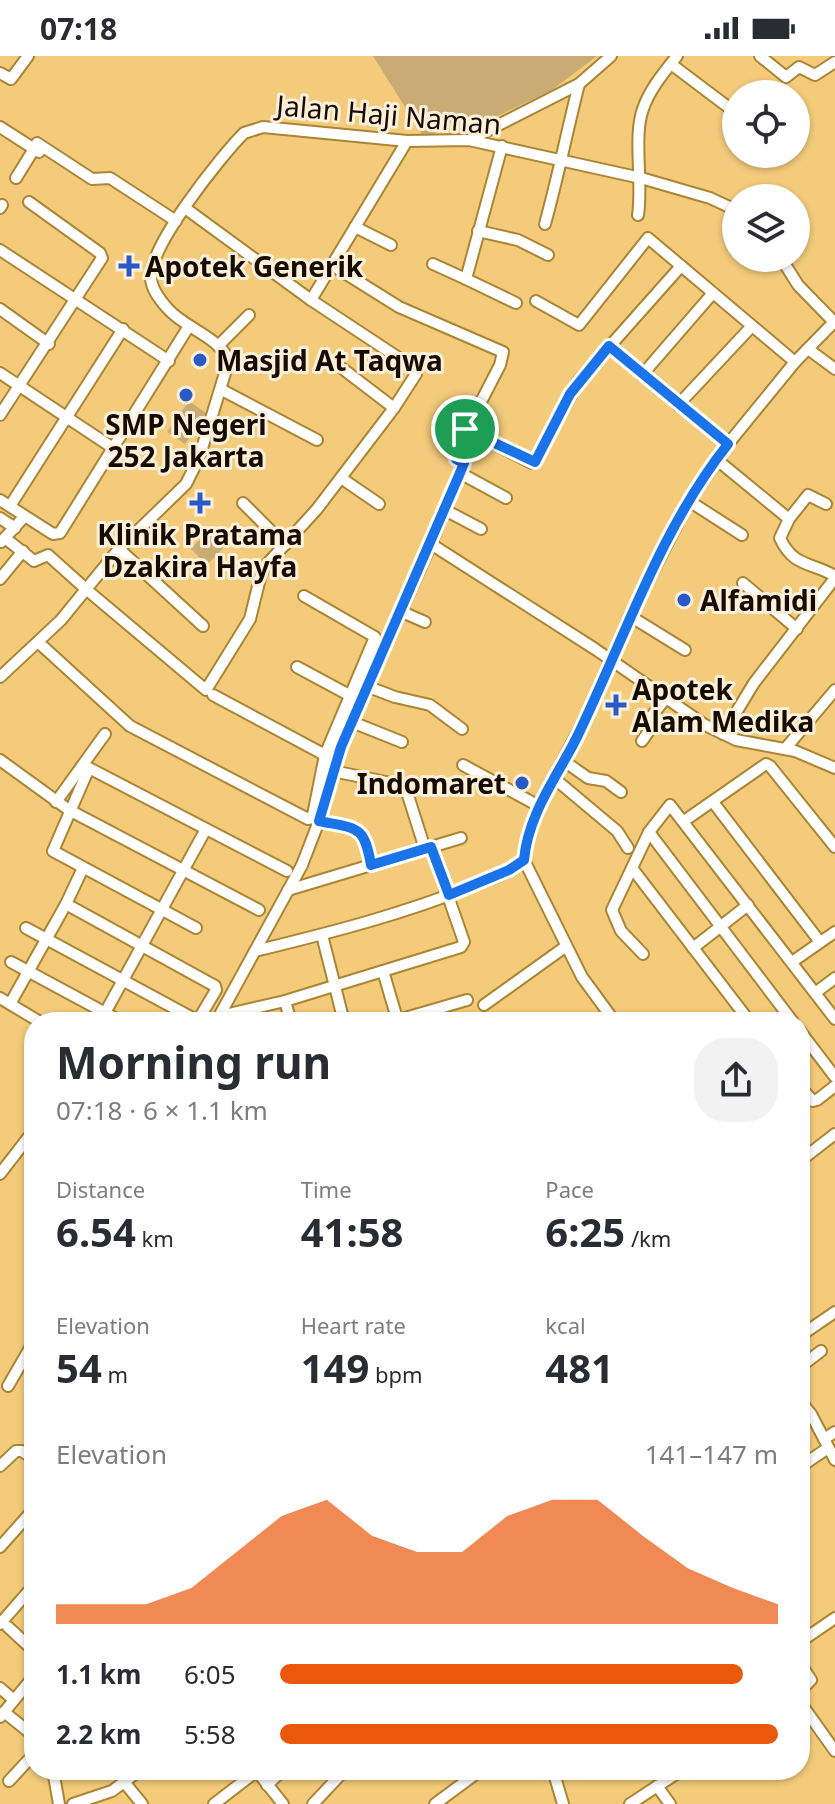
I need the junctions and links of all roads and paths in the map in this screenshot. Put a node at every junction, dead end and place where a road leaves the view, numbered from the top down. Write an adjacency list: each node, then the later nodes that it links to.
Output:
1 (28, 56): 6 (street)
2 (611, 56): 7 (street)
3 (760, 56): 5 (street)
4 (674, 60): 8 (street); 16 (street)
5 (835, 62)
6 (0, 73)
7 (579, 84): 10 (street); 14 (street)
8 (722, 101)
9 (0, 127): 12 (street)
10 (469, 140): 11 (street, Jalan Haji Naman); 13 (street, Jalan Haji Naman)
11 (407, 141): 19 (street, Jalan Haji Naman); 23 (street)
12 (35, 146): 15 (street); 21 (street)
13 (502, 146): 14 (street, Jalan Haji Naman); 24 (street)
14 (563, 160): 16 (street, Jalan Haji Naman); 22 (street)
15 (16, 178)
16 (641, 178): 18 (street, Jalan Haji Naman); 20 (street)
17 (29, 202): 35 (street)
18 (722, 204)
19 (185, 208): 21 (street, Jalan Haji Naman); 34 (street)
20 (638, 215)
21 (176, 221): 41 (street, Jalan Haji Naman)
22 (545, 224)
23 (355, 227): 25 (street); 29 (street)
24 (478, 231): 27 (street); 32 (street)
25 (391, 245)
26 (0, 250): 35 (street)
27 (548, 255)
28 (433, 264): 32 (street)
29 (332, 265): 34 (street); 60 (street)
30 (681, 266): 33 (street); 36 (street); 46 (street)
31 (790, 272): 40 (street)
32 (466, 279): 37 (street)
33 (713, 293): 42 (street); 53 (street)
34 (311, 300): 57 (street)
35 (76, 301): 43 (street); 44 (street)
36 (536, 301)
37 (516, 303)
38 (0, 309): 44 (street)
39 (249, 315): 45 (street)
40 (834, 322): 47 (street)
41 (189, 326): 45 (street, Jalan Haji Naman); 48 (street)
42 (752, 326): 49 (street); 56 (street)
43 (123, 329): 48 (street); 59 (street)
44 (49, 344): 54 (street)
45 (218, 346): 55 (street)
46 (609, 346): 53 (street); 60 (street)
47 (808, 349): 49 (street); 51 (street)
48 (169, 361): 63 (street)
49 (795, 362): 62 (street)
50 (343, 369): 57 (street)
51 (835, 369)
52 (0, 373): 54 (street)
53 (642, 375): 56 (street)
54 (19, 386): 58 (street); 59 (street)
55 (222, 390): 61 (street); 84 (street)
56 (678, 405): 62 (street)
57 (394, 408): 66 (street)
58 (0, 415)
59 (67, 418): 63 (street); 73 (street)
60 (470, 431): 65 (street)
61 (317, 440)
62 (728, 444): 64 (street)
63 (113, 448): 75 (street)
64 (716, 459): 69 (street); 77 (street)
65 (462, 468): 67 (street); 74 (street)
66 (341, 478): 71 (street); 83 (street)
67 (506, 498)
68 (0, 500): 73 (street)
69 (689, 501): 80 (street); 92 (street)
70 (243, 503): 83 (street)
71 (379, 504)
72 (826, 504): 77 (street)
73 (10, 506): 75 (street)
74 (445, 510): 79 (street); 82 (street)
75 (24, 517): 78 (street)
76 (0, 518): 78 (street)
77 (789, 519): 86 (street)
78 (15, 528): 81 (street)
79 (481, 529)
80 (742, 535)
81 (2, 541): 85 (street)
82 (431, 544): 91 (street); 98 (street)
83 (285, 545): 89 (street)
84 (119, 549): 89 (street); 94 (street)
85 (23, 551): 87 (street); 89 (street)
86 (835, 577): 95 (street)
87 (0, 579)
88 (743, 583): 95 (street)
89 (87, 590): 96 (street)
90 (304, 596): 104 (street)
91 (400, 611): 93 (street); 101 (street)
92 (630, 616): 97 (street); 98 (street)
93 (425, 622)
94 (203, 626)
95 (797, 629): 109 (street)
96 (38, 642): 100 (street); 114 (street)
97 (685, 650)
98 (610, 660): 105 (street); 117 (street)
99 (297, 667): 104 (street)
100 (0, 677)
101 (366, 686): 106 (street); 107 (street)
102 (835, 690): 113 (street)
103 (213, 695): 114 (street)
104 (349, 695): 114 (street)
105 (666, 698): 109 (street); 110 (street)
106 (352, 722): 111 (street); 121 (street)
107 (462, 729)
108 (105, 734): 125 (street)
109 (723, 734): 112 (street)
110 (642, 741)
111 (402, 742)
112 (767, 746): 113 (street); 118 (street)
113 (785, 749): 120 (street)
114 (325, 755)
115 (835, 755): 120 (street)
116 (0, 760): 125 (street)
117 (564, 761): 123 (street); 124 (street)
118 (766, 764): 126 (street); 134 (street)
119 (463, 765): 127 (street)
120 (831, 766): 122 (street)
121 (333, 771): 129 (street); 135 (street)
122 (835, 775)
123 (555, 779): 127 (street); 136 (street)
124 (621, 792)
125 (56, 802): 128 (street)
126 (713, 802): 130 (street); 155 (street)
127 (539, 806): 137 (street)
128 (69, 810): 131 (street); 139 (street); 141 (street)
129 (319, 821): 138 (street); 143 (street)
130 (684, 821): 132 (street); 146 (street)
131 (206, 829): 141 (street); 142 (street)
132 (649, 832): 140 (street); 149 (street)
133 (461, 838): 135 (street)
134 (835, 847)
135 (428, 848): 138 (street); 144 (street)
136 (628, 848)
137 (524, 860): 144 (street); 157 (street)
138 (371, 865): 143 (street)
139 (83, 868): 145 (street); 147 (street)
140 (632, 868): 158 (street); 160 (street)
141 (184, 869): 147 (street); 148 (street)
142 (287, 871)
143 (288, 890): 159 (street)
144 (449, 895): 153 (street); 163 (street)
145 (66, 904): 154 (street); 156 (street)
146 (748, 905): 149 (street); 162 (street)
147 (162, 910): 151 (street); 156 (street)
148 (259, 910)
149 (721, 927): 158 (street); 186 (street)
150 (26, 928): 154 (street)
151 (196, 928)
152 (835, 932): 155 (street)
153 (322, 935): 159 (street); 167 (street)
154 (46, 938): 164 (street); 166 (street)
155 (820, 942): 162 (street)
156 (143, 947): 166 (street); 177 (street)
157 (565, 947): 172 (street); 184 (street)
158 (693, 948): 185 (street)
159 (255, 951): 178 (street)
160 (643, 954)
161 (11, 962): 164 (street)
162 (792, 962): 168 (street)
163 (383, 971): 167 (street); 182 (street)
164 (28, 973): 170 (street); 174 (street)
165 (835, 978): 168 (street)
166 (125, 980): 175 (street); 176 (street)
167 (333, 987): 171 (street); 181 (street)
168 (815, 993): 187 (street)
169 (467, 1000): 183 (street)
170 (5, 1001): 173 (street)
171 (285, 1001): 179 (street); 180 (street)
172 (484, 1005)
173 (24, 1012)
174 (94, 1012)
175 (105, 1012)
176 (181, 1012)
177 (203, 1012)
178 (222, 1012)
179 (244, 1012)
180 (288, 1012)
181 (341, 1012)
182 (395, 1012)
183 (428, 1012)
184 (608, 1012)
185 (742, 1012)
186 (785, 1012)
187 (835, 1019)
188 (810, 1044): 189 (street)
189 (835, 1077)
190 (835, 1086): 191 (street)
191 (810, 1098)
192 (835, 1134): 194 (street)
193 (24, 1143): 195 (street)
194 (810, 1153)
195 (0, 1174)
196 (835, 1312): 197 (street)
197 (810, 1329)
198 (821, 1351): 200 (street)
199 (24, 1357): 201 (street)
200 (810, 1359)
201 (8, 1386)
202 (810, 1413): 204 (street)
203 (835, 1432): 204 (street)
204 (826, 1443): 206 (street); 207 (street)
205 (24, 1452): 208 (street)
206 (810, 1458)
207 (835, 1460)
208 (0, 1466)
209 (24, 1520): 210 (street)
210 (0, 1547)
211 (24, 1597): 213 (street)
212 (835, 1618): 214 (street)
213 (2, 1624): 215 (street)
214 (810, 1635)
215 (24, 1643)
216 (0, 1688): 218 (street)
217 (24, 1688): 218 (street)
218 (14, 1700): 219 (street)
219 (2, 1715): 221 (street)
220 (810, 1716): 222 (street)
221 (24, 1729)
222 (835, 1751)
223 (24, 1765): 233 (street)
224 (56, 1780): 237 (street)
225 (128, 1780): 234 (street)
226 (245, 1780): 240 (street)
227 (263, 1780): 235 (street)
228 (272, 1780): 235 (street)
229 (336, 1780): 242 (street)
230 (467, 1780): 243 (street)
231 (556, 1780): 244 (street)
232 (666, 1780): 236 (street)
233 (9, 1781)
234 (125, 1783): 238 (street); 239 (street)
235 (267, 1785): 241 (street)
236 (657, 1786): 245 (street); 246 (street)
237 (59, 1804)
238 (73, 1804)
239 (142, 1804)
240 (214, 1804)
241 (283, 1804)
242 (313, 1804)
243 (435, 1804)
244 (563, 1804)
245 (630, 1804)
246 (670, 1804)

